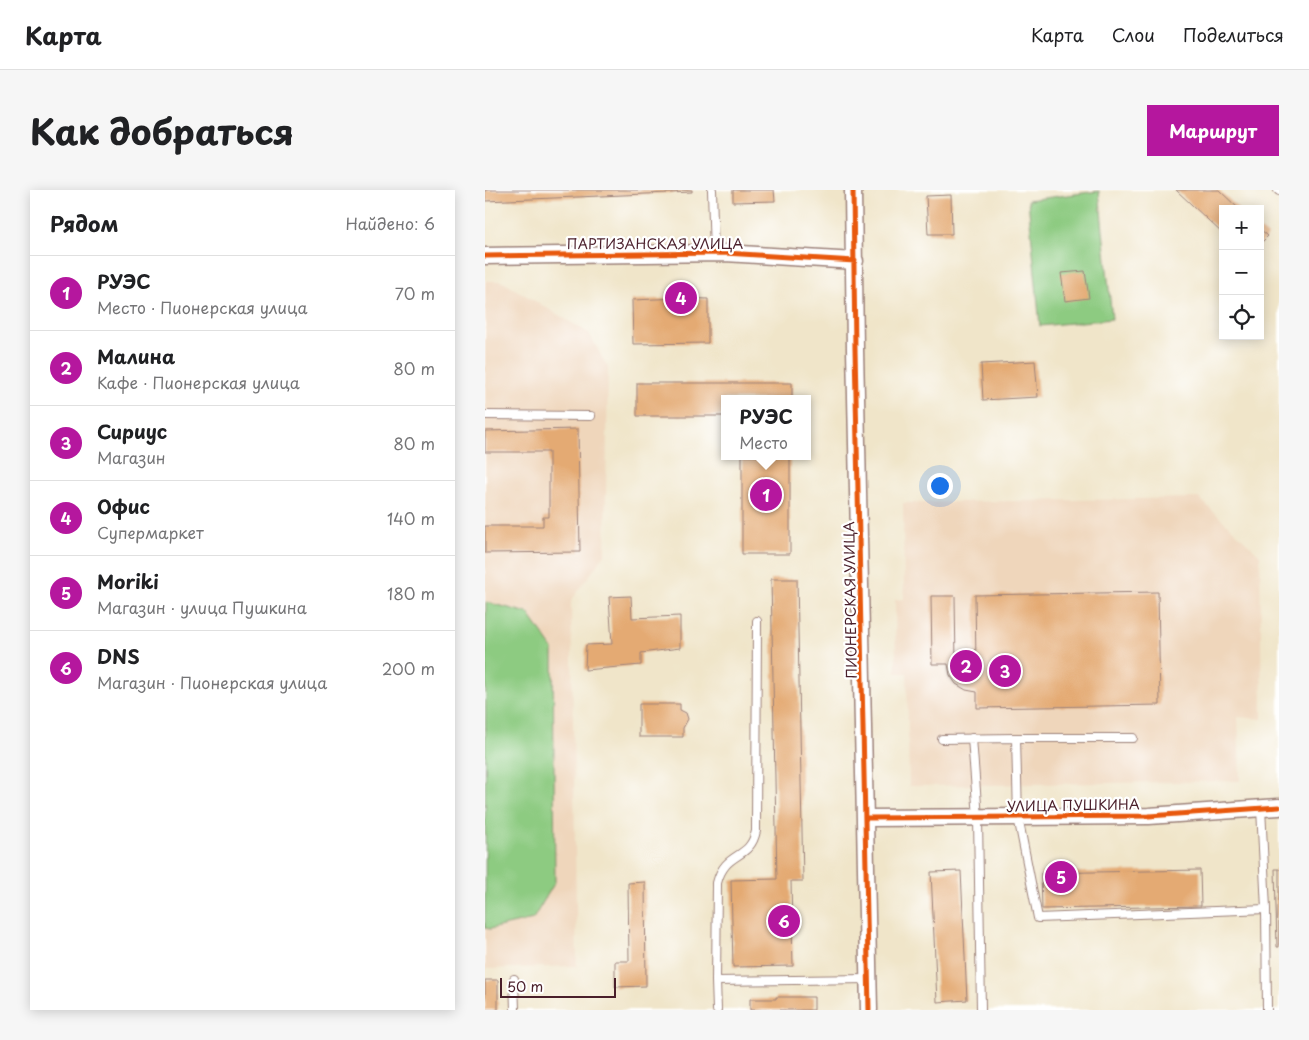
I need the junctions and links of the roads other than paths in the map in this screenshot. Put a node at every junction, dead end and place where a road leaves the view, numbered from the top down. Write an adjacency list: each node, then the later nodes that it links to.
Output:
1 (712, 190): 3 (lane)
2 (853, 190): 5 (street, ПИОНЕРСКАЯ УЛИЦА)
3 (714, 253): 4 (street, ПАРТИЗАНСКАЯ УЛИЦА); 5 (street, ПАРТИЗАНСКАЯ УЛИЦА)
4 (485, 256)
5 (855, 261): 16 (street, ПИОНЕРСКАЯ УЛИЦА)
6 (485, 414): 7 (lane)
7 (591, 416)
8 (757, 621): 21 (lane)
9 (972, 738): 10 (lane); 12 (lane); 17 (lane)
10 (1016, 738): 11 (lane); 15 (lane)
11 (1133, 738)
12 (942, 739)
13 (1279, 807): 14 (street, УЛИЦА ПУШКИНА)
14 (1261, 808): 15 (street, УЛИЦА ПУШКИНА); 18 (lane)
15 (1017, 817): 17 (street, УЛИЦА ПУШКИНА); 18 (lane)
16 (867, 818): 17 (street, УЛИЦА ПУШКИНА); 20 (street, ПИОНЕРСКАЯ УЛИЦА)
17 (978, 818): 25 (lane)
18 (1266, 909): 26 (lane)
19 (514, 979): 22 (lane)
20 (870, 980): 21 (lane); 24 (street, ПИОНЕРСКАЯ УЛИЦА)
21 (716, 981): 23 (lane)
22 (515, 1010)
23 (717, 1010)
24 (869, 1010)
25 (981, 1010)
26 (1267, 1010)

